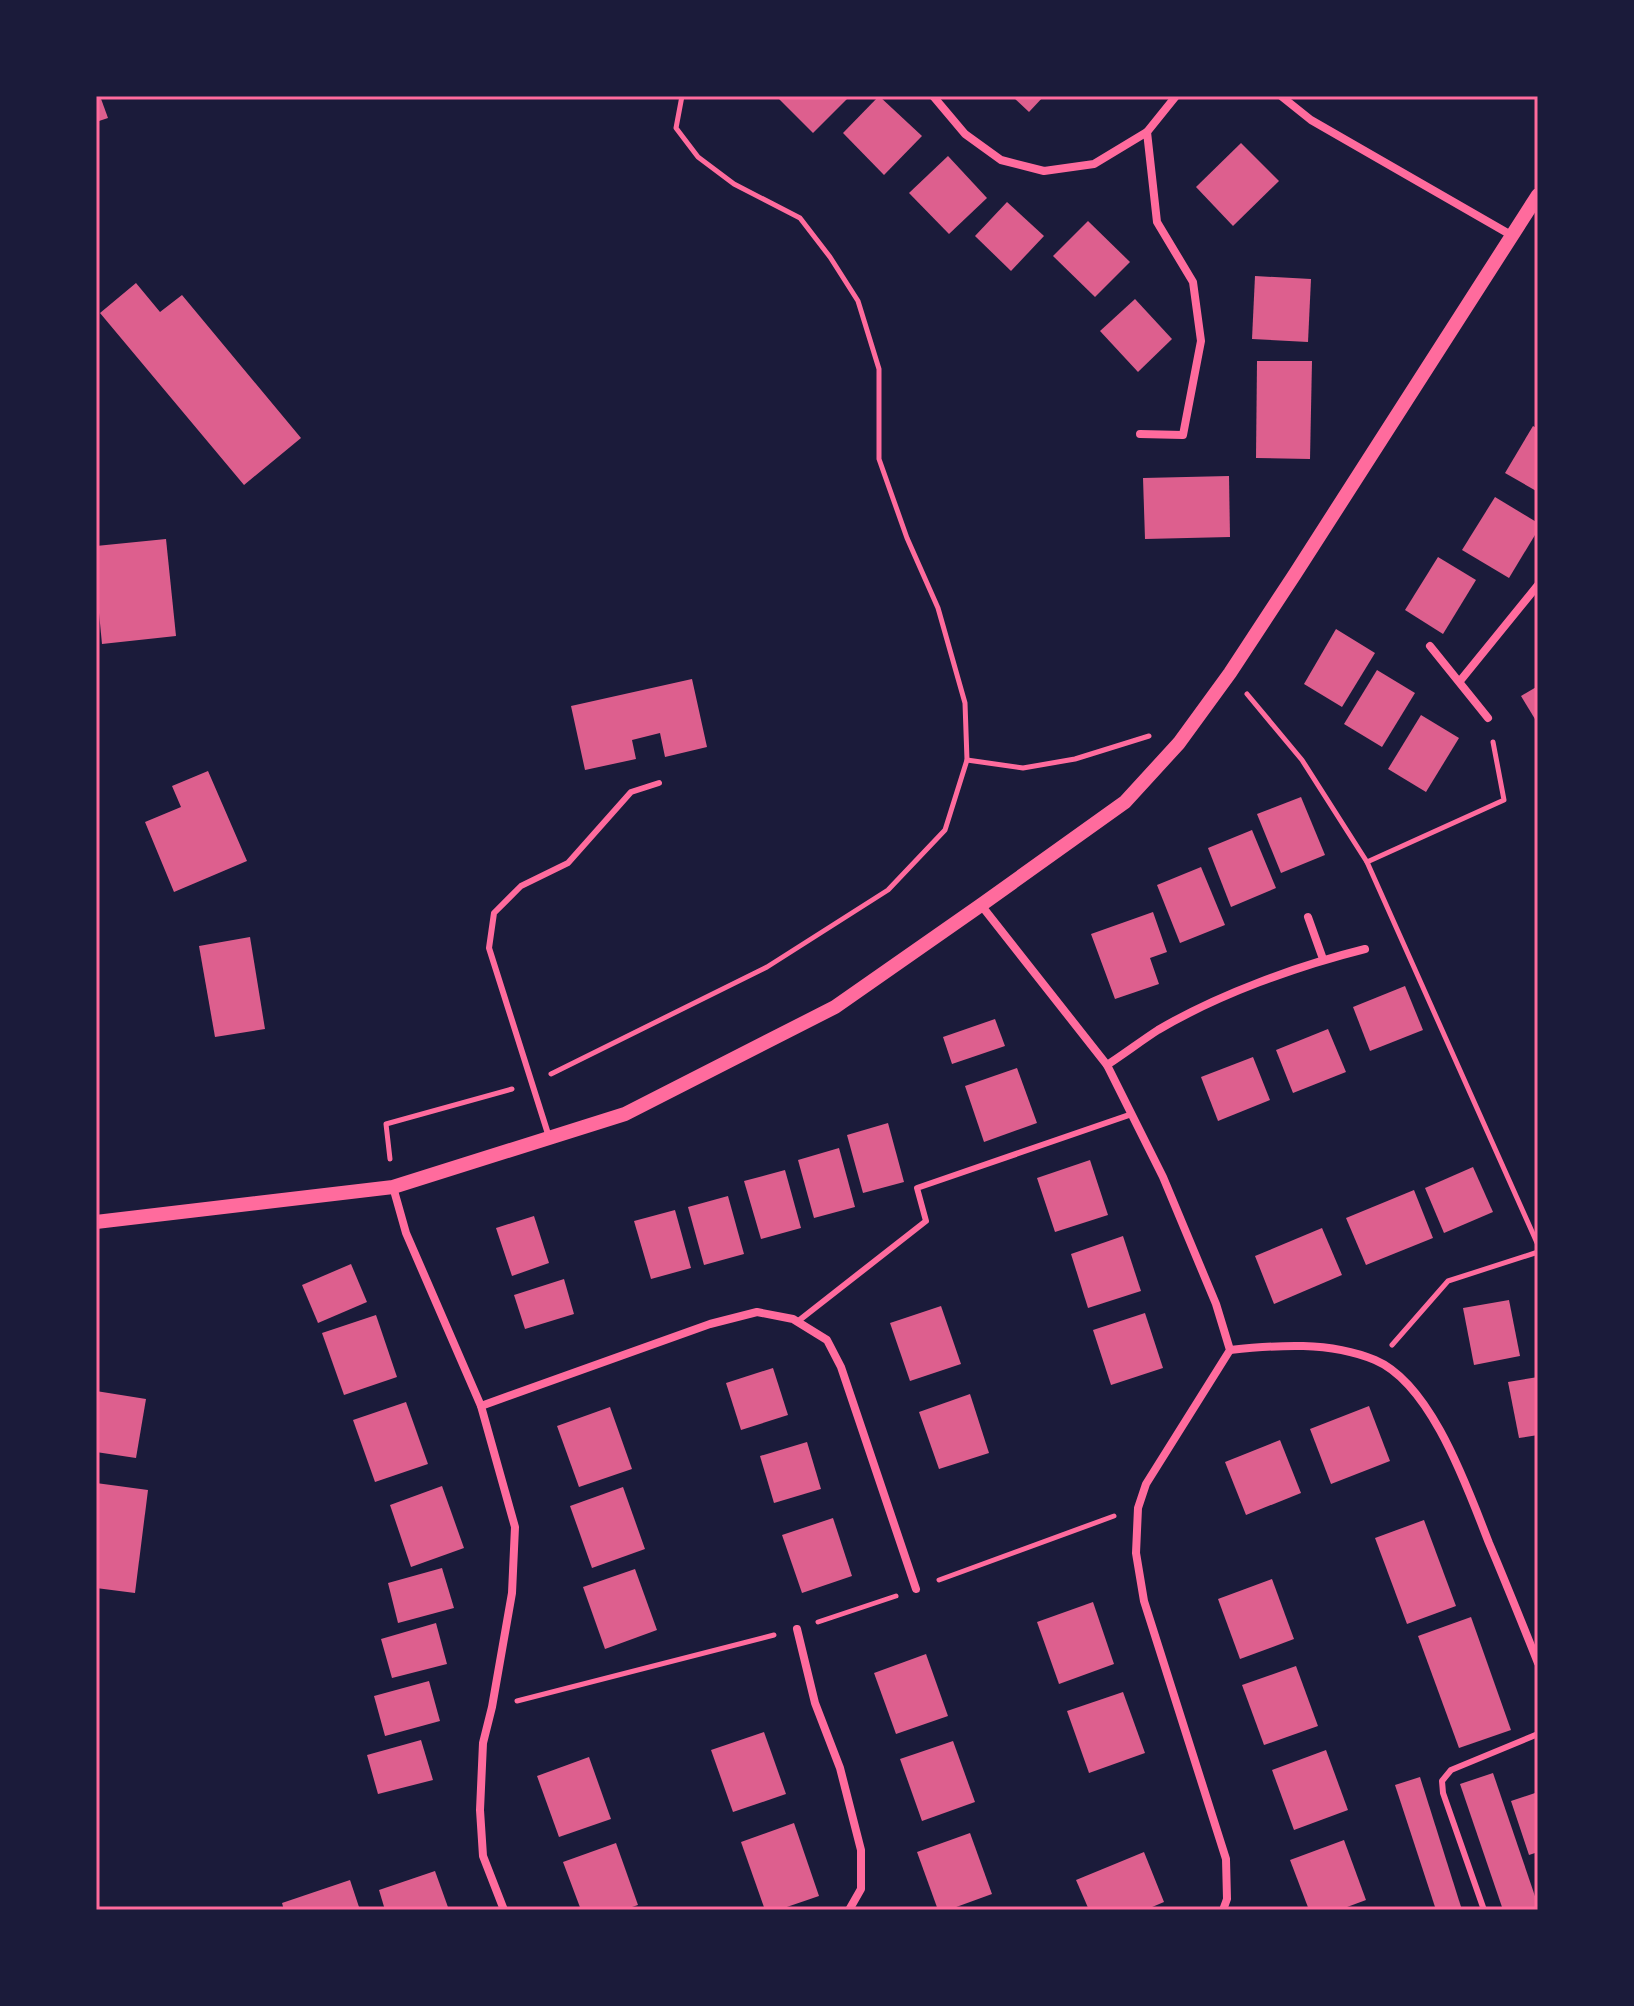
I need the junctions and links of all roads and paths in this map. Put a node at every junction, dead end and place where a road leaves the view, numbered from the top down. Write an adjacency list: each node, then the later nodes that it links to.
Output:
1 (682, 96): 15 (path)
2 (933, 96): 5 (street)
3 (1176, 96): 5 (street)
4 (1281, 96): 7 (street)
5 (1147, 132): 8 (street)
6 (1538, 195): 7 (street)
7 (1511, 235): 11 (street)
8 (1140, 434)
9 (1538, 585): 12 (street)
10 (1430, 646): 12 (street)
11 (1230, 673): 14 (street); 17 (path)
12 (1460, 681): 13 (street)
13 (1488, 718): 17 (path)
14 (1179, 743): 15 (path); 18 (street)
15 (967, 760): 23 (path)
16 (659, 783): 23 (lane)
17 (1367, 862): 28 (path)
18 (981, 905): 22 (street); 25 (street)
19 (1308, 917): 21 (street)
20 (1365, 949): 21 (street)
21 (1323, 959): 22 (street)
22 (1107, 1065): 24 (street)
23 (531, 1083): 25 (lane); 26 (path)
24 (1132, 1114): 30 (lane); 31 (street)
25 (550, 1140): 26 (street)
26 (393, 1187): 27 (street); 33 (street)
27 (96, 1222)
28 (1538, 1245)
29 (1538, 1252): 32 (path)
30 (797, 1322): 33 (street); 34 (street)
31 (1230, 1350): 32 (street); 40 (street)
32 (1378, 1361): 36 (street)
33 (481, 1406): 38 (street)
34 (916, 1589)
35 (797, 1629): 39 (street)
36 (1538, 1663)
37 (1538, 1734): 41 (lane)
38 (504, 1910)
39 (849, 1910)
40 (1223, 1910)
41 (1484, 1910)

